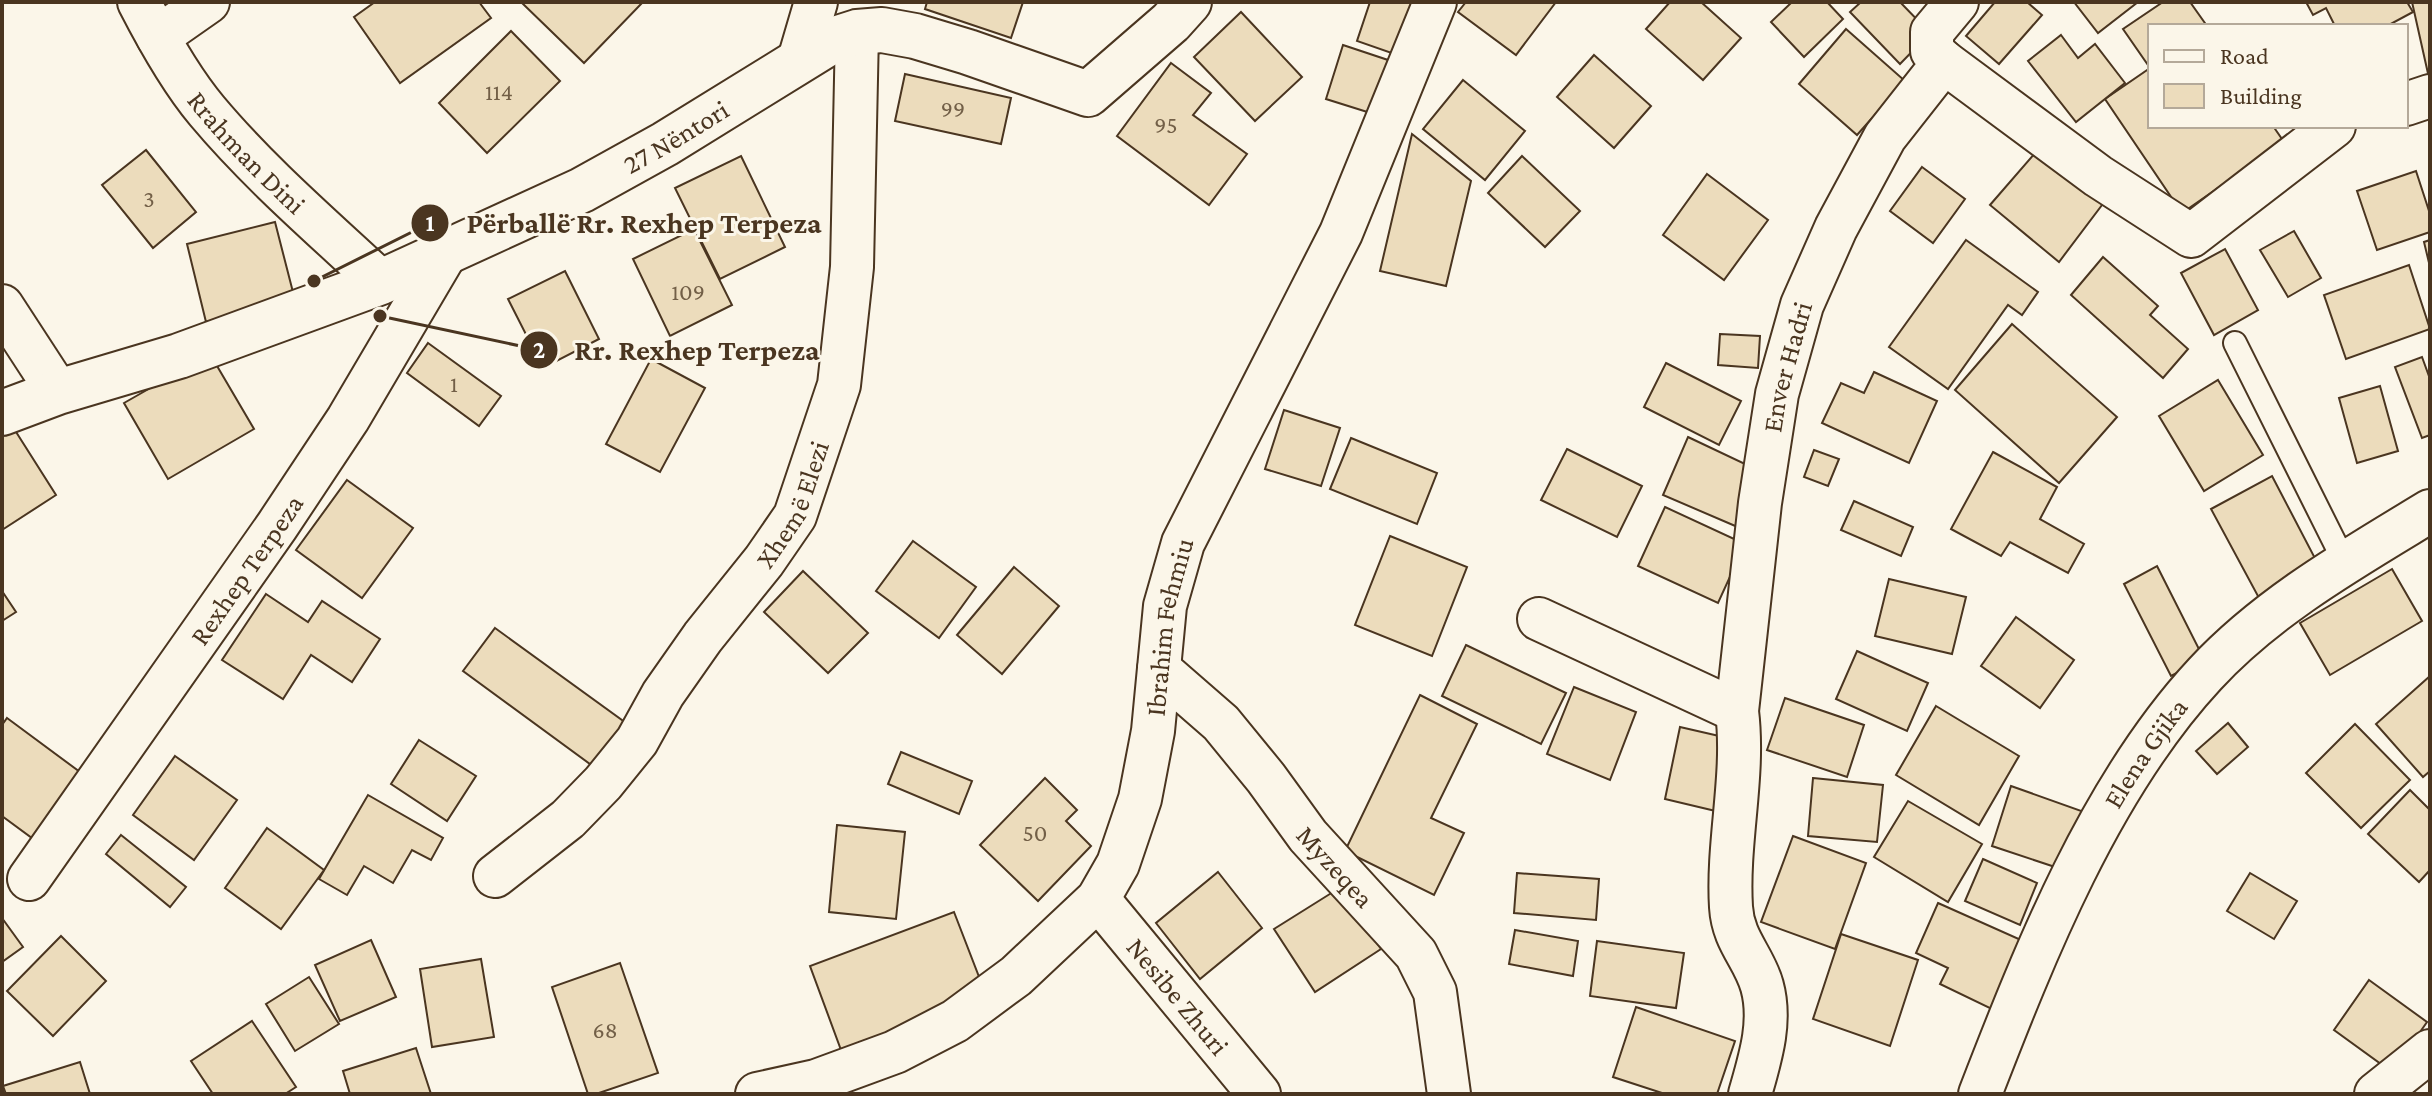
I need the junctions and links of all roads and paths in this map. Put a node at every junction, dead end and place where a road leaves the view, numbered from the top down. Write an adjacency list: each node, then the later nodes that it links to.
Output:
1 (208, 2): 6 (street)
2 (816, 2): 8 (street)
3 (1189, 2): 7 (street, 27 Nëntori)
4 (1435, 2): 22 (street, Ibrahim Fehmiu)
5 (1957, 2): 9 (street)
6 (148, 20): 14 (street, Rrahman Dini)
7 (857, 32): 8 (street, 27 Nëntori); 24 (street, Xhemë Elezi)
8 (799, 60): 13 (street, 27 Nëntori)
9 (1944, 62): 12 (street); 23 (street, Enver Hadri)
10 (2430, 96): 11 (street)
11 (2408, 103)
12 (2331, 128)
13 (447, 251): 14 (street, 27 Nëntori); 25 (street, Rexhep Terpeza)
14 (381, 282): 17 (street, 27 Nëntori)
15 (2, 306): 17 (street)
16 (2235, 343): 20 (lane)
17 (58, 392): 18 (street, 27 Nëntori)
18 (2, 413)
19 (2430, 511): 20 (street, Elena Gjika)
20 (2345, 563): 32 (street, Elena Gjika)
21 (1539, 619): 23 (street)
22 (1159, 669): 26 (street, Ibrahim Fehmiu); 30 (street, Myzeqea)
23 (1737, 711): 31 (street, Enver Hadri)
24 (495, 876)
25 (29, 879)
26 (1098, 899): 28 (street, Ibrahim Fehmiu); 29 (street, Nesibe Zhuri)
27 (2430, 1051): 33 (street)
28 (757, 1094)
29 (1259, 1094)
30 (1449, 1094)
31 (1750, 1094)
32 (1980, 1094)
33 (2376, 1094)

